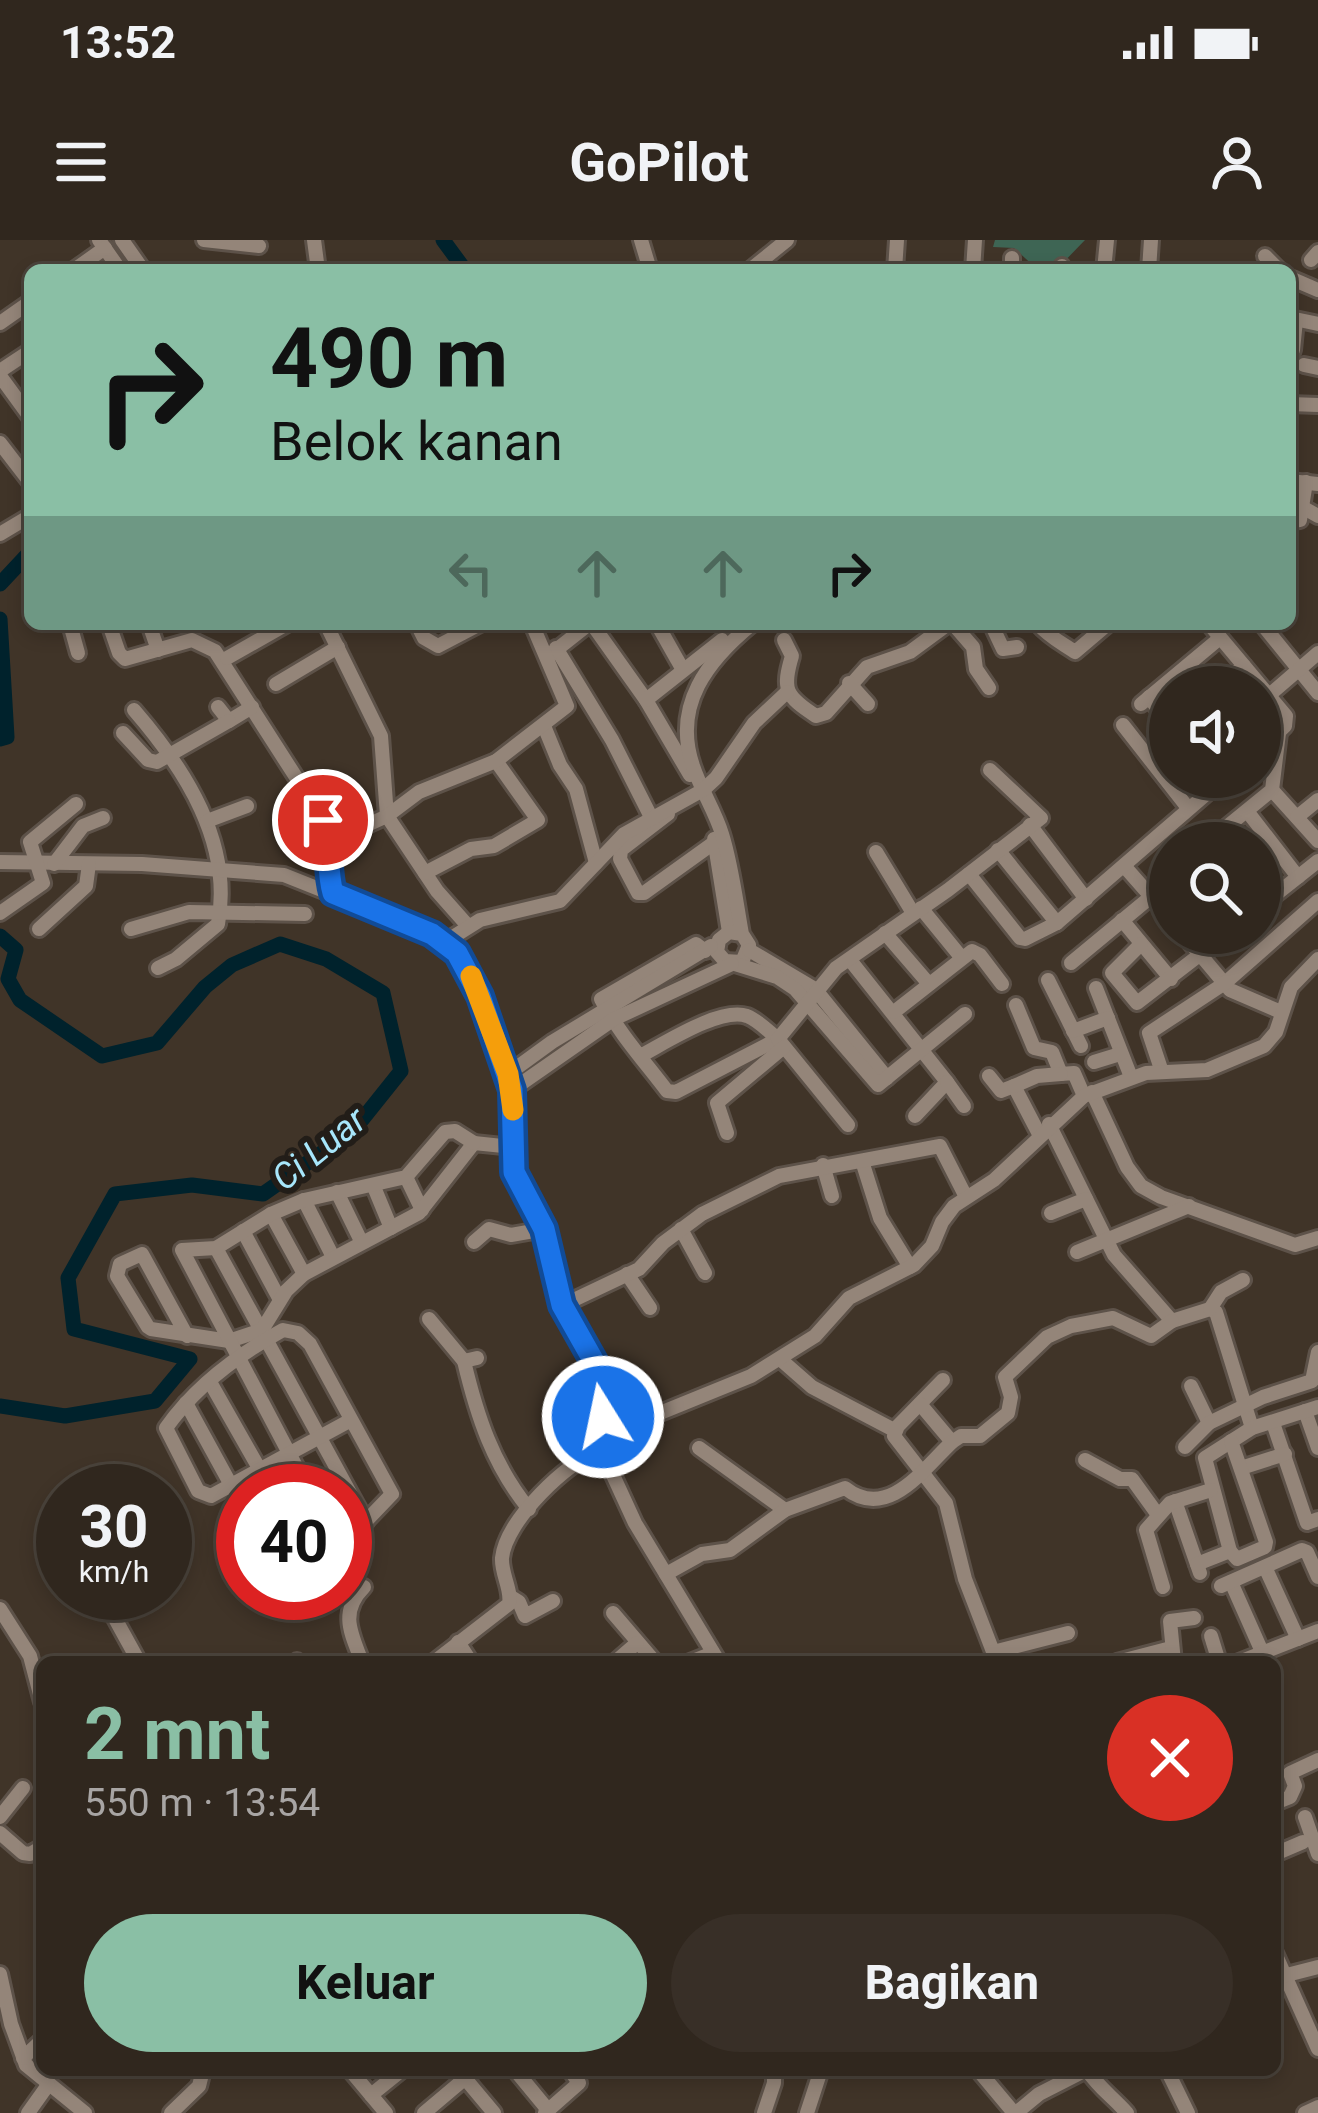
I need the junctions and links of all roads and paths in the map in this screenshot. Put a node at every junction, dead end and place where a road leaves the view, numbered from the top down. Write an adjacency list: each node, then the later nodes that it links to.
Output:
1 (204, 240): 3 (street)
2 (787, 240): 5 (street)
3 (259, 248)
4 (1265, 256): 6 (street)
5 (758, 264)
6 (1273, 264)
7 (24, 356): 8 (street)
8 (0, 374): 9 (street)
9 (24, 408)
10 (0, 443): 11 (street)
11 (24, 474)
12 (1305, 482): 13 (street)
13 (1302, 508): 15 (street); 16 (street)
14 (0, 510): 17 (street)
15 (1318, 516)
16 (1296, 520)
17 (7, 530)
18 (72, 630): 44 (street)
19 (111, 630): 43 (street)
20 (151, 630): 43 (street)
21 (276, 630): 46 (street)
22 (329, 630): 41 (street)
23 (420, 630): 24 (street)
24 (469, 630)
25 (534, 630): 64 (street)
26 (582, 630): 81 (street)
27 (594, 630): 57 (street)
28 (661, 630): 49 (street)
29 (734, 630): 42 (street)
30 (743, 630): 42 (street)
31 (944, 630): 51 (street)
32 (958, 630): 54 (street)
33 (998, 630): 40 (street)
34 (1044, 630): 35 (street)
35 (1101, 630)
36 (1214, 630): 38 (street)
37 (1267, 630): 50 (street)
38 (1220, 638): 47 (street); 48 (street)
39 (784, 640): 55 (street)
40 (1017, 646)
41 (338, 647): 52 (street); 80 (street)
42 (719, 647): 49 (street); 69 (street)
43 (158, 650): 60 (street)
44 (78, 653)
45 (1318, 653): 50 (street)
46 (227, 658)
47 (1186, 666)
48 (1244, 666)
49 (683, 670): 57 (street)
50 (1300, 670): 53 (street); 56 (street)
51 (849, 683): 55 (street); 58 (street)
52 (276, 684)
53 (1281, 685)
54 (989, 688)
55 (787, 692): 69 (street)
56 (1318, 693)
57 (646, 700): 69 (street)
58 (868, 704)
59 (218, 707): 62 (street)
60 (252, 707): 62 (street); 88 (street)
61 (134, 710): 66 (street)
62 (229, 721): 66 (street)
63 (1123, 725): 76 (street)
64 (544, 726): 67 (street); 97 (street)
65 (123, 734): 66 (street)
66 (169, 755): 84 (street)
67 (496, 761): 80 (street); 101 (street)
68 (990, 770): 87 (street)
69 (701, 785): 77 (street); 78 (street)
70 (1199, 798): 76 (street)
71 (1261, 798): 79 (street)
72 (1281, 798): 82 (street)
73 (1318, 800): 82 (street)
74 (76, 804): 96 (street)
75 (247, 806): 84 (street)
76 (1188, 808): 99 (street)
77 (670, 809): 81 (street); 89 (street)
78 (711, 810): 89 (street); 110 (street)
79 (1247, 811): 85 (street); 86 (street)
80 (387, 816): 88 (street); 101 (street)
81 (651, 817): 97 (street)
82 (1297, 817): 90 (street)
83 (103, 818): 96 (street)
84 (207, 820): 100 (street)
85 (1233, 822)
86 (1253, 822)
87 (1030, 825): 91 (street); 108 (street)
88 (330, 842): 105 (street)
89 (715, 842): 110 (street)
90 (1318, 842)
91 (998, 850): 102 (street); 116 (street)
92 (876, 851): 111 (street)
93 (1281, 861): 103 (street)
94 (1318, 861): 103 (street)
95 (0, 862): 96 (street)
96 (46, 863): 98 (street); 113 (street)
97 (596, 863): 117 (street)
98 (89, 864): 100 (street); 118 (street)
99 (1125, 867): 106 (street); 108 (street)
100 (220, 868): 105 (street); 112 (street)
101 (425, 873): 117 (street)
102 (969, 874): 111 (street); 116 (street)
103 (1298, 877): 104 (street)
104 (1281, 890)
105 (333, 893): 122 (street)
106 (1149, 894)
107 (1149, 898): 115 (street)
108 (1086, 899): 116 (street)
109 (1318, 901): 135 (street)
110 (732, 906): 121 (street)
111 (917, 910): 120 (street); 126 (street)
112 (220, 911): 114 (street); 119 (street); 131 (street)
113 (0, 913)
114 (305, 914)
115 (1121, 920): 123 (street); 129 (street)
116 (1057, 922)
117 (468, 926): 122 (street)
118 (39, 929)
119 (131, 929)
120 (885, 933): 128 (street); 136 (street)
121 (730, 935): 124 (street); 130 (street); 143 (street)
122 (446, 942): 158 (street)
123 (1141, 944): 133 (street); 133 (street)
124 (749, 950): 130 (street); 132 (street)
125 (1201, 955): 133 (street); 135 (street)
126 (961, 957): 136 (street); 137 (street)
127 (1318, 959): 142 (street)
128 (850, 960): 139 (street); 141 (street)
129 (1071, 963)
130 (734, 964): 132 (street); 143 (street)
131 (158, 968)
132 (780, 972): 139 (street)
133 (1171, 979)
134 (1048, 980): 146 (street)
135 (1225, 983): 142 (street); 153 (street)
136 (929, 984): 141 (street)
137 (1002, 984)
138 (1096, 988): 145 (street)
139 (812, 995): 147 (street); 148 (street)
140 (1016, 1005): 149 (street)
141 (894, 1012): 148 (street)
142 (1281, 1012): 153 (street)
143 (610, 1014): 151 (street); 158 (street)
144 (964, 1014): 148 (street)
145 (1108, 1018): 146 (street); 150 (street)
146 (1078, 1039): 149 (street)
147 (781, 1043): 151 (street); 157 (street); 162 (street); 165 (street)
148 (923, 1048): 159 (street)
149 (1052, 1052): 154 (street)
150 (1120, 1054): 152 (street); 156 (street)
151 (640, 1056): 157 (street)
152 (1094, 1062)
153 (1162, 1072): 156 (street)
154 (1061, 1074): 160 (street); 161 (street)
155 (988, 1076): 160 (street)
156 (1131, 1077): 161 (street)
157 (703, 1078): 162 (street)
158 (510, 1082): 169 (street)
159 (947, 1082): 163 (street); 164 (street)
160 (1014, 1086): 166 (street)
161 (1088, 1094): 166 (street); 179 (street)
162 (717, 1103): 167 (street)
163 (964, 1106)
164 (915, 1115)
165 (848, 1125)
166 (1044, 1129): 176 (street); 177 (street)
167 (728, 1133)
168 (474, 1143): 169 (street); 172 (street); 180 (street)
169 (512, 1147): 184 (street)
170 (862, 1161): 171 (street); 176 (street); 194 (street)
171 (823, 1165): 175 (street); 185 (street)
172 (406, 1177): 173 (street); 180 (street)
173 (374, 1187): 174 (street); 183 (street)
174 (337, 1192): 178 (street); 189 (street)
175 (832, 1196)
176 (966, 1197): 194 (street)
177 (1087, 1199): 181 (street); 188 (street)
178 (304, 1200): 182 (street); 193 (street)
179 (1191, 1205): 187 (street); 188 (street)
180 (422, 1210): 183 (street)
181 (1052, 1213)
182 (271, 1214): 186 (street); 196 (street)
183 (391, 1228): 189 (street)
184 (544, 1229): 190 (street); 200 (street)
185 (681, 1229): 195 (street); 197 (street)
186 (243, 1231): 191 (street); 199 (street)
187 (1318, 1238)
188 (1106, 1240): 192 (street); 204 (street)
189 (361, 1241): 193 (street)
190 (474, 1242)
191 (216, 1248): 205 (street); 207 (street)
192 (1077, 1252)
193 (333, 1257): 196 (street)
194 (910, 1267): 210 (street)
195 (705, 1273)
196 (304, 1274): 199 (street)
197 (628, 1274): 200 (street); 201 (street)
198 (1243, 1280): 202 (street)
199 (280, 1300): 205 (street)
200 (562, 1305): 225 (street)
201 (650, 1308)
202 (1210, 1309): 204 (street); 217 (street)
203 (429, 1319): 242 (street)
204 (1172, 1321): 224 (street)
205 (265, 1335): 207 (street); 209 (street); 218 (street); 222 (street)
206 (187, 1336): 206 (street); 207 (street)
207 (229, 1341): 209 (street)
208 (1318, 1352): 217 (street)
209 (237, 1358): 212 (street); 229 (street)
210 (780, 1359): 221 (street); 225 (street)
211 (943, 1380): 215 (street)
212 (210, 1382): 214 (street); 232 (street)
213 (1191, 1386): 219 (street)
214 (186, 1403): 231 (street); 240 (street)
215 (920, 1404): 221 (street); 224 (street)
216 (1312, 1409): 220 (street); 228 (street)
217 (1249, 1415): 219 (street); 220 (street); 223 (street)
218 (350, 1420): 222 (street); 245 (street)
219 (1209, 1423): 226 (street)
220 (1273, 1423): 230 (street)
221 (895, 1430): 238 (street)
222 (319, 1438): 229 (street); 235 (street)
223 (1231, 1441): 237 (street); 239 (street)
224 (952, 1442): 238 (street)
225 (601, 1443): 242 (street); 250 (street)
226 (1185, 1447)
227 (699, 1448): 243 (street)
228 (1318, 1448)
229 (289, 1453): 233 (street); 234 (street)
230 (1285, 1454): 237 (street); 246 (street)
231 (220, 1464)
232 (257, 1464)
233 (269, 1464)
234 (295, 1464)
235 (334, 1464)
236 (1090, 1464): 244 (street)
237 (1241, 1468): 247 (street)
238 (922, 1473): 243 (street); 275 (street)
239 (1211, 1490): 241 (street); 247 (street)
240 (216, 1492)
241 (1174, 1501): 244 (street); 247 (street)
242 (530, 1509): 253 (street)
243 (785, 1510): 250 (street)
244 (1155, 1512): 252 (street)
245 (372, 1516)
246 (1318, 1519)
247 (1230, 1551)
248 (1314, 1556): 249 (street); 251 (street)
249 (1264, 1567): 263 (street); 266 (street)
250 (666, 1574): 274 (street)
251 (1318, 1576)
252 (1163, 1587)
253 (511, 1598): 254 (street); 264 (street)
254 (553, 1601)
255 (0, 1609): 279 (street)
256 (613, 1613): 265 (street)
257 (1194, 1618): 267 (street)
258 (116, 1620): 268 (street)
259 (348, 1620): 269 (street)
260 (1318, 1631): 263 (street)
261 (1068, 1633): 276 (street)
262 (1211, 1636): 277 (street)
263 (1298, 1640): 266 (street)
264 (458, 1642): 270 (street); 271 (street)
265 (637, 1643): 272 (street); 273 (street)
266 (1263, 1654): 278 (street)
267 (1172, 1655)
268 (136, 1656)
269 (360, 1656)
270 (441, 1656)
271 (467, 1656)
272 (622, 1656)
273 (649, 1656)
274 (715, 1656)
275 (995, 1656)
276 (998, 1656)
277 (1217, 1656)
278 (1257, 1656)
279 (36, 1679)
280 (1318, 1761): 282 (street)
281 (23, 1787): 283 (street)
282 (1281, 1801)
283 (0, 1817)
284 (1305, 1817): 289 (street)
285 (0, 1833): 287 (street)
286 (1303, 1843): 288 (street)
287 (36, 1850)
288 (1281, 1852)
289 (1318, 1854)
290 (1318, 1967): 292 (street)
291 (0, 1974): 294 (street)
292 (1281, 1977): 296 (street)
293 (0, 1993): 294 (street)
294 (6, 2028): 297 (street)
295 (36, 2046): 297 (street)
296 (1318, 2049)
297 (23, 2058): 298 (street)
298 (36, 2069)
299 (202, 2076): 319 (street)
300 (355, 2076): 313 (street)
301 (395, 2076): 313 (street)
302 (463, 2076): 315 (street)
303 (468, 2076): 321 (street)
304 (520, 2076): 316 (street)
305 (574, 2076): 316 (street)
306 (774, 2076): 322 (street)
307 (819, 2076): 323 (street)
308 (983, 2076): 324 (street)
309 (1074, 2076): 324 (street)
310 (1090, 2076): 325 (street)
311 (1170, 2076): 326 (street)
312 (47, 2078): 317 (street); 318 (street)
313 (371, 2095): 320 (street)
314 (1318, 2107): 327 (street)
315 (432, 2111)
316 (547, 2111)
317 (81, 2112)
318 (28, 2113)
319 (171, 2113)
320 (386, 2113)
321 (494, 2113)
322 (764, 2113)
323 (807, 2113)
324 (1015, 2113)
325 (1127, 2113)
326 (1188, 2113)
327 (1305, 2113)

